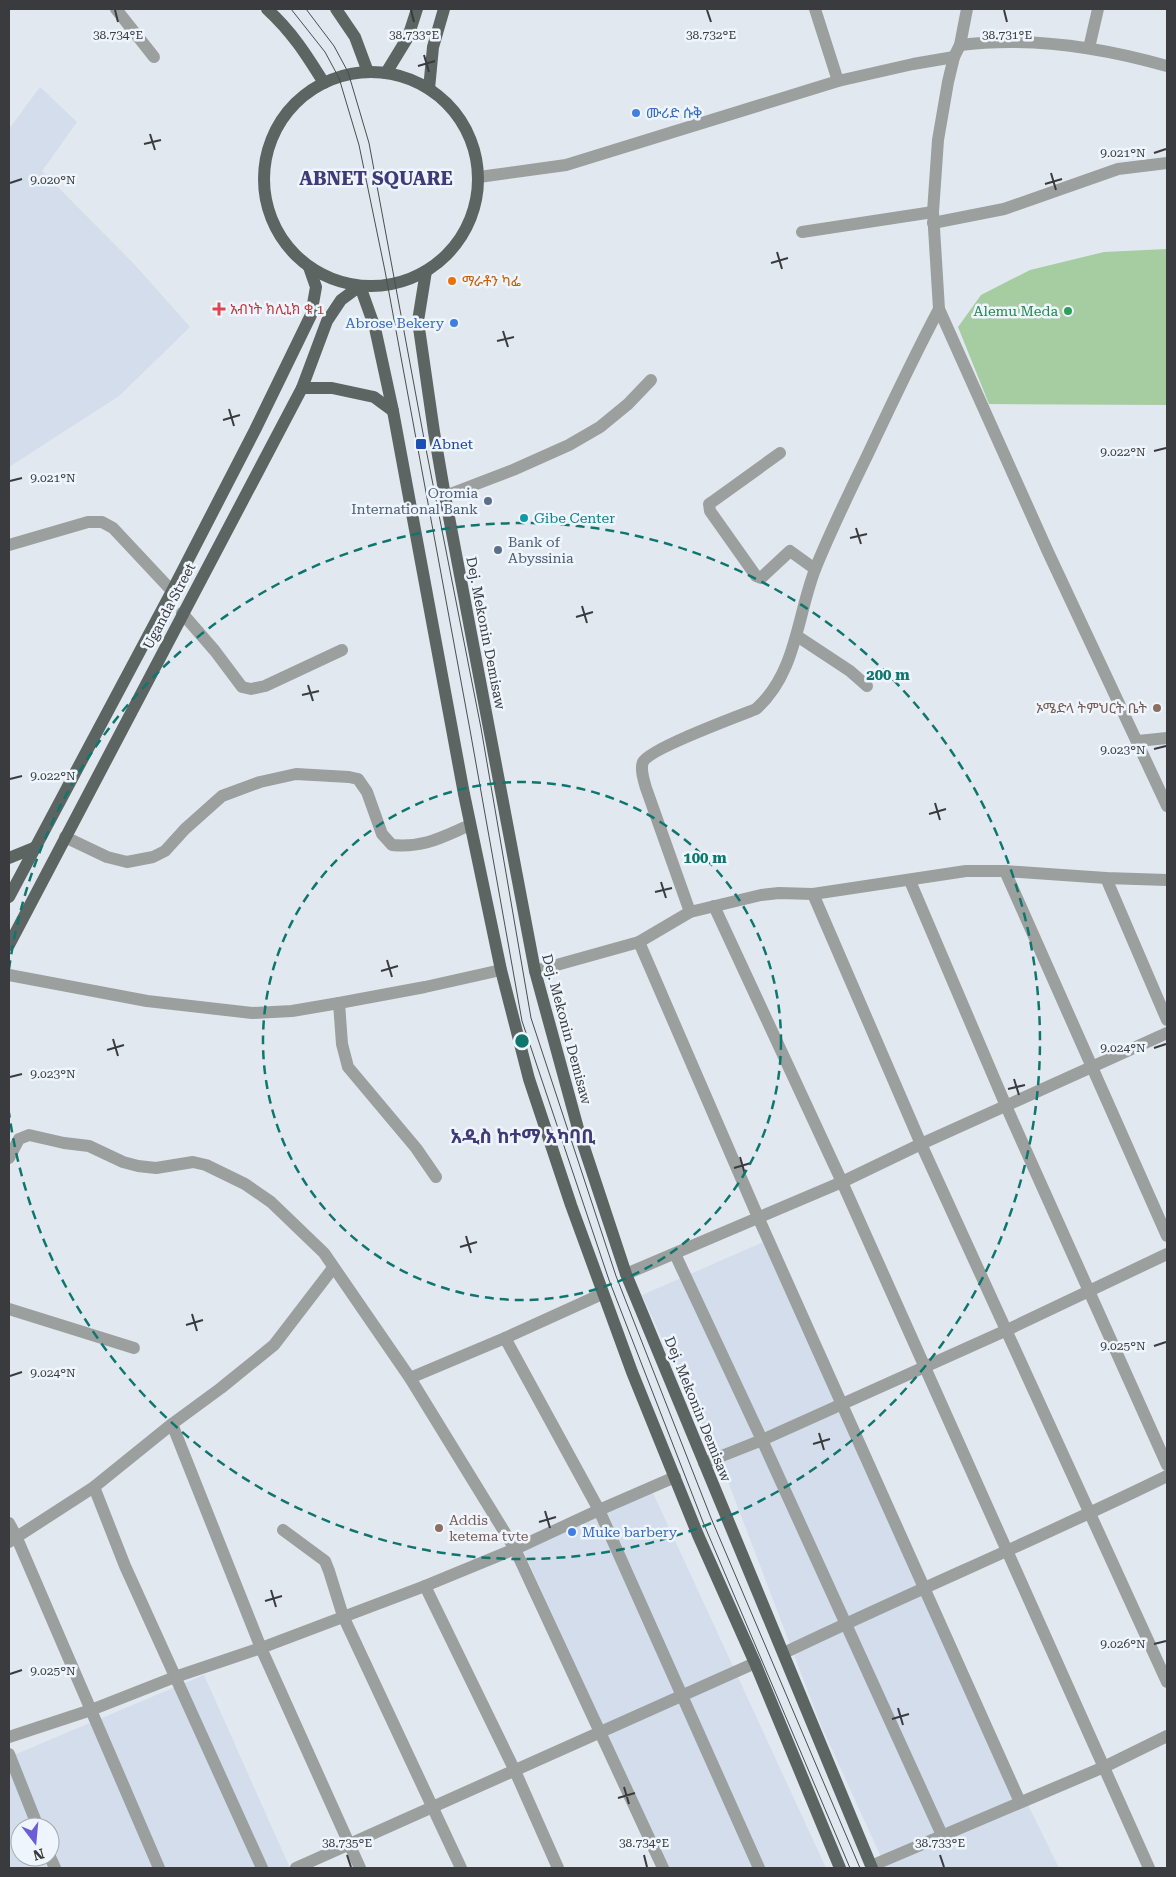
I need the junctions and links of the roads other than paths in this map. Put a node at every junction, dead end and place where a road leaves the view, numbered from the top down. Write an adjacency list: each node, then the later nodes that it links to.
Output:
1 (116, 9): 11 (street)
2 (268, 9): 17 (main road)
3 (336, 9): 14 (main road)
4 (417, 9): 15 (main road)
5 (444, 9): 18 (main road)
6 (815, 9): 16 (street)
7 (967, 9): 9 (street)
8 (1098, 9): 10 (street)
9 (960, 44): 10 (street); 12 (street)
10 (1089, 48): 13 (street)
11 (154, 57)
12 (954, 57): 16 (street); 21 (street)
13 (1167, 66)
14 (368, 72): 15 (main road); 17 (main road)
15 (386, 73): 18 (main road)
16 (838, 81): 20 (street)
17 (324, 83): 23 (main road)
18 (429, 89): 20 (main road)
19 (1167, 163): 21 (street)
20 (479, 177): 24 (main road)
21 (933, 218): 22 (street); 26 (street)
22 (802, 232)
23 (309, 267): 25 (main road); 34 (main road, Uganda Street)
24 (426, 271): 25 (main road); 31 (main road, Dej. Mekonin Demisaw)
25 (360, 286): 28 (main road, Uganda Street); 29 (main road)
26 (939, 310): 33 (street); 40 (street)
27 (651, 380): 31 (street)
28 (302, 388): 29 (main road); 35 (main road, Uganda Street)
29 (393, 411): 42 (main road)
30 (780, 453): 33 (street)
31 (445, 496): 57 (main road, Dej. Mekonin Demisaw)
32 (9, 545): 34 (street)
33 (815, 569): 36 (street)
34 (172, 591): 44 (main road, Uganda Street)
35 (182, 613): 37 (street); 43 (main road, Uganda Street)
36 (798, 636): 38 (street); 53 (street)
37 (342, 650)
38 (866, 686)
39 (1167, 738): 40 (street)
40 (1138, 741): 41 (street)
41 (1167, 806)
42 (470, 825): 43 (street); 56 (main road)
43 (65, 837): 55 (main road, Uganda Street)
44 (36, 847): 45 (main road); 51 (main road, Uganda Street)
45 (9, 858)
46 (1005, 871): 47 (street); 49 (street); 62 (street)
47 (1106, 878): 48 (street); 60 (street)
48 (1167, 880)
49 (910, 881): 50 (street); 63 (street)
50 (813, 894): 52 (street); 64 (street)
51 (9, 897)
52 (714, 906): 53 (street); 67 (street)
53 (690, 912): 54 (street)
54 (638, 942): 57 (street); 68 (street)
55 (9, 945)
56 (501, 970): 59 (street); 75 (main road)
57 (534, 971): 73 (main road, Dej. Mekonin Demisaw)
58 (9, 975): 59 (street)
59 (339, 1003): 66 (street)
60 (1167, 1020)
61 (1167, 1033): 62 (street)
62 (1092, 1067): 63 (street); 69 (street)
63 (1006, 1106): 64 (street); 74 (street)
64 (921, 1144): 67 (street); 77 (street)
65 (9, 1158): 72 (street)
66 (436, 1177)
67 (842, 1182): 68 (street); 80 (street)
68 (758, 1217): 70 (street); 82 (street)
69 (1167, 1236)
70 (675, 1254): 73 (street); 84 (street)
71 (1167, 1254): 74 (street)
72 (334, 1268): 81 (street); 83 (street)
73 (626, 1274): 85 (main road, Dej. Mekonin Demisaw)
74 (1089, 1291): 77 (street); 86 (street)
75 (602, 1294): 78 (street); 88 (main road)
76 (9, 1309): 79 (street)
77 (1007, 1330): 80 (street); 91 (street)
78 (505, 1338): 81 (street); 90 (street)
79 (134, 1348)
80 (925, 1367): 82 (street); 96 (street)
81 (410, 1378): 95 (street)
82 (843, 1404): 84 (street); 98 (street)
83 (172, 1424): 89 (street); 101 (street)
84 (762, 1440): 85 (street); 100 (street)
85 (704, 1463): 102 (main road, Dej. Mekonin Demisaw)
86 (1167, 1465)
87 (1167, 1476): 91 (street)
88 (675, 1478): 90 (street); 103 (main road)
89 (94, 1487): 94 (street); 104 (street)
90 (599, 1510): 95 (street); 106 (street)
91 (1091, 1514): 96 (street); 105 (street)
92 (9, 1523): 94 (street)
93 (283, 1530): 99 (street)
94 (12, 1539): 107 (street)
95 (515, 1549): 97 (street); 108 (street)
96 (1008, 1551): 98 (street); 112 (street)
97 (425, 1586): 99 (street); 113 (street)
98 (925, 1589): 100 (street); 114 (street)
99 (343, 1616): 101 (street); 115 (street)
100 (845, 1624): 102 (street); 117 (street)
101 (261, 1648): 104 (street); 118 (street)
102 (784, 1653): 119 (main road, Dej. Mekonin Demisaw)
103 (755, 1663): 106 (street); 128 (main road)
104 (175, 1677): 107 (street); 121 (street)
105 (1167, 1682)
106 (683, 1695): 108 (street); 127 (street)
107 (91, 1710): 110 (street); 120 (street)
108 (600, 1733): 113 (street); 126 (street)
109 (1167, 1736): 112 (street)
110 (9, 1737)
111 (9, 1754): 116 (street)
112 (1104, 1767): 114 (street); 129 (street)
113 (515, 1770): 115 (street); 125 (street)
114 (1020, 1802): 117 (street)
115 (434, 1807): 118 (street); 124 (street)
116 (34, 1817)
117 (942, 1835): 119 (street)
118 (349, 1845): 122 (street); 123 (street)
119 (872, 1867)
120 (159, 1868)
121 (262, 1868)
122 (296, 1868)
123 (360, 1868)
124 (461, 1868)
125 (558, 1868)
126 (663, 1868)
127 (759, 1868)
128 (840, 1868)
129 (1149, 1868)

